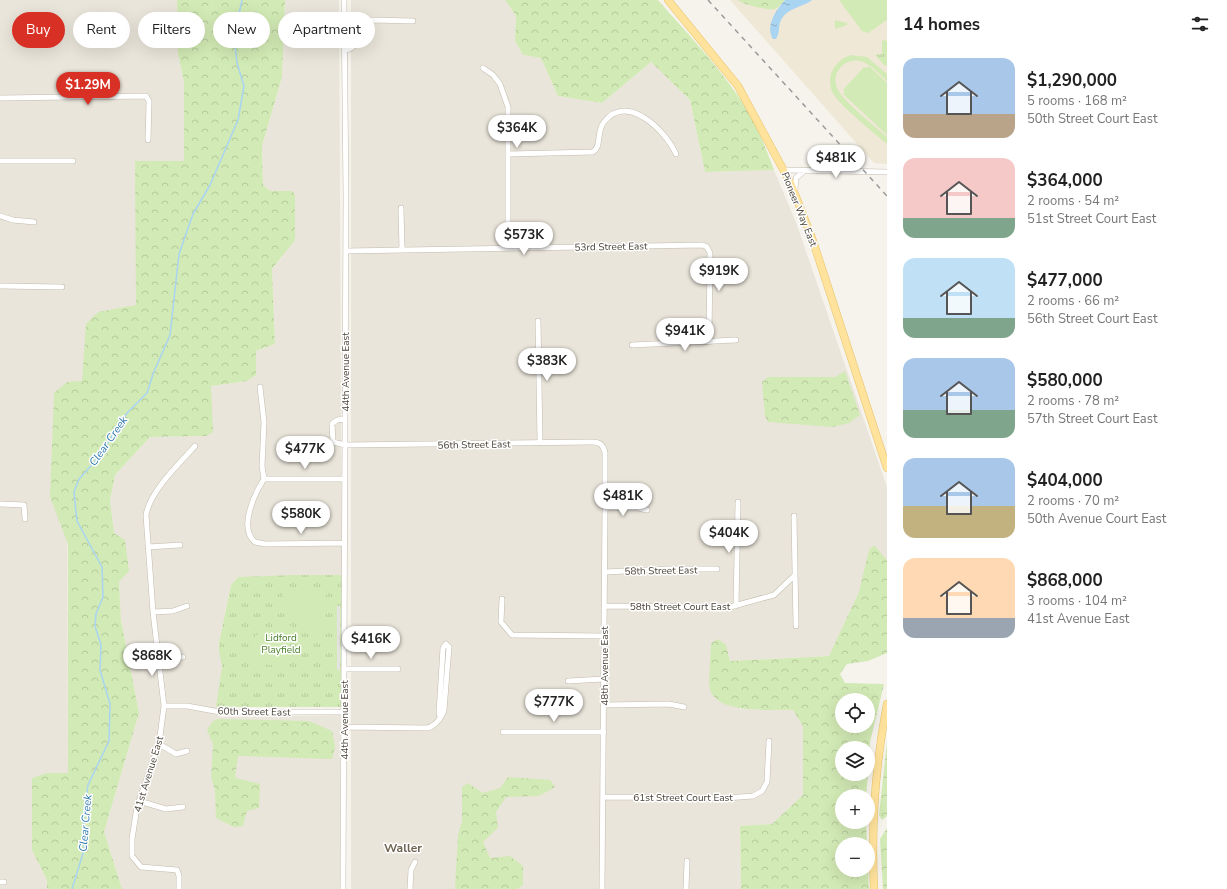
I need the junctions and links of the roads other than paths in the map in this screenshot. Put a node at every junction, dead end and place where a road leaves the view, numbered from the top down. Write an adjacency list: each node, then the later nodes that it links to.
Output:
1 (344, 0): 4 (street, 44th Avenue East)
2 (668, 0): 12 (main road, Pioneer Way East)
3 (413, 21): 4 (street)
4 (345, 50): 21 (street, 44th Avenue East)
5 (483, 68): 8 (street)
6 (0, 98): 7 (street)
7 (148, 140)
8 (509, 154): 9 (street); 19 (street)
9 (676, 154)
10 (0, 161): 11 (street)
11 (73, 161)
12 (785, 170): 13 (street); 15 (main road, Pioneer Way East)
13 (806, 170): 14 (street); 15 (street)
14 (887, 172)
15 (796, 193): 34 (main road, Pioneer Way East)
16 (401, 208): 20 (street)
17 (0, 216): 18 (street)
18 (34, 222)
19 (508, 248): 20 (street, 53rd Street East); 26 (street, 53rd Street East)
20 (402, 250): 21 (street, 53rd Street East)
21 (346, 251): 29 (street, 44th Avenue East)
22 (0, 286): 23 (street)
23 (62, 287)
24 (538, 321): 30 (street)
25 (736, 340): 26 (street)
26 (709, 342): 27 (street)
27 (632, 345)
28 (260, 387): 35 (street)
29 (345, 419): 31 (street, 44th Avenue East); 31 (street)
30 (540, 443): 31 (street, 56th Street East); 32 (street, 56th Street East)
31 (345, 445): 36 (street, 44th Avenue East)
32 (602, 445): 39 (street, 48th Avenue East)
33 (195, 446): 45 (street, 41st Avenue East)
34 (887, 468)
35 (264, 479): 36 (street); 43 (street)
36 (345, 479): 43 (street, 44th Avenue East)
37 (738, 502): 52 (street)
38 (0, 504): 42 (street)
39 (605, 508): 40 (street); 47 (street, 48th Avenue East)
40 (647, 510)
41 (794, 516): 48 (street)
42 (26, 519)
43 (345, 543): 58 (street, 44th Avenue East)
44 (180, 545): 45 (street)
45 (148, 547): 53 (street, 41st Avenue East)
46 (717, 569): 47 (street, 58th Street East)
47 (605, 572): 51 (street, 48th Avenue East)
48 (794, 575): 52 (street, 58th Street Court East); 54 (street)
49 (502, 599): 55 (street)
50 (187, 606): 53 (street)
51 (605, 606): 52 (street, 58th Street Court East); 55 (street, 48th Avenue East)
52 (736, 606)
53 (153, 612): 57 (street, 41st Avenue East)
54 (796, 626)
55 (604, 636): 60 (street, 48th Avenue East)
56 (183, 657): 57 (street)
57 (158, 659): 64 (street, 41st Avenue East)
58 (344, 669): 59 (street); 66 (street, 44th Avenue East)
59 (398, 669)
60 (604, 679): 61 (street); 63 (street, 48th Avenue East)
61 (568, 681)
62 (887, 704): 84 (main road)
63 (604, 705): 65 (street); 70 (street, 48th Avenue East)
64 (164, 706): 66 (street, 60th Street East); 72 (street, 41st Avenue East)
65 (684, 707)
66 (344, 712): 68 (street, 44th Avenue East)
67 (440, 717): 67 (street); 68 (street)
68 (344, 727): 80 (street, 44th Avenue East)
69 (503, 732): 70 (street)
70 (604, 732): 74 (street, 48th Avenue East)
71 (769, 741): 74 (street, 61st Street Court East)
72 (159, 744): 73 (street); 75 (street, 41st Avenue East)
73 (187, 751)
74 (604, 797): 82 (street, 48th Avenue East)
75 (139, 801): 76 (street); 79 (street, 41st Avenue East)
76 (184, 807)
77 (686, 861): 83 (street)
78 (415, 862): 81 (street)
79 (179, 889)
80 (343, 889)
81 (410, 889)
82 (602, 889)
83 (686, 889)
84 (874, 889)

